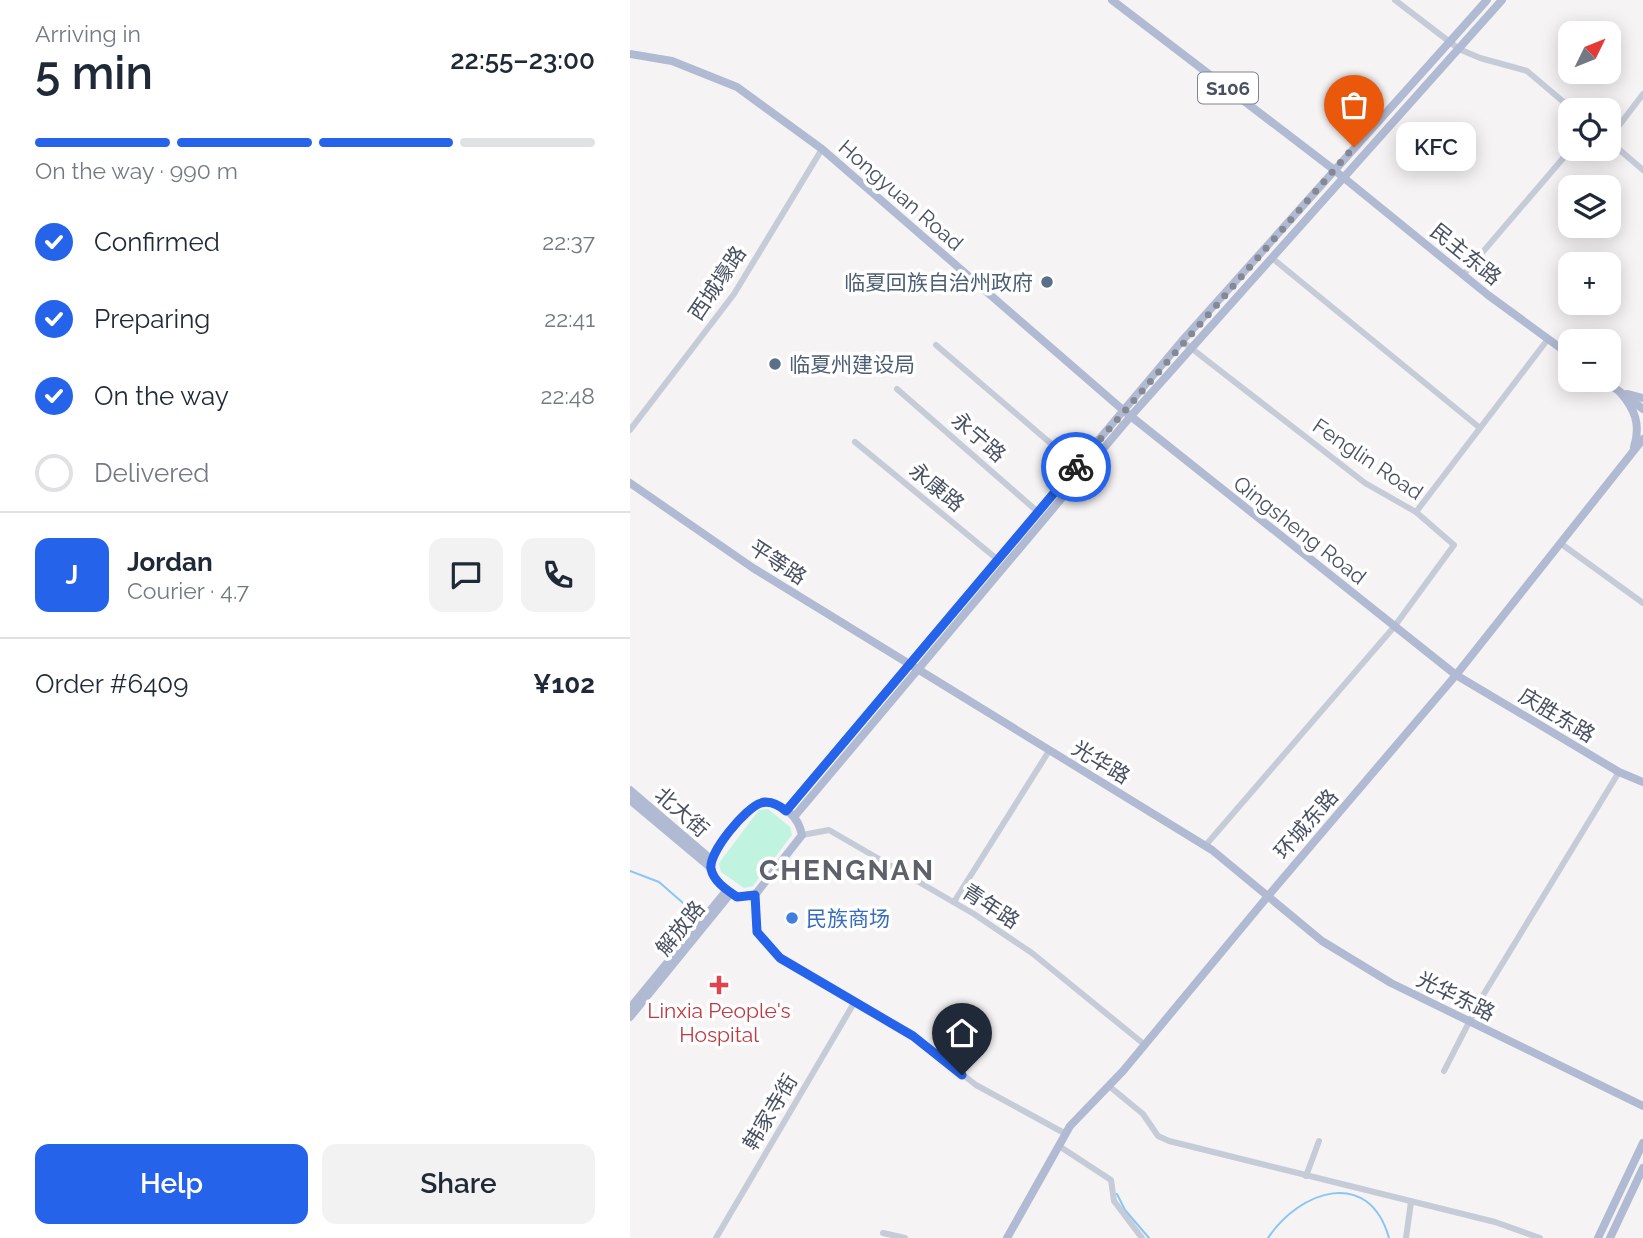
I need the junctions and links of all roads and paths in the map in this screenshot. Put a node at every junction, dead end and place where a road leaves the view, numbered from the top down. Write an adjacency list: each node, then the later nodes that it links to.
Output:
1 (1112, 0): 14 (main road, S106)
2 (1395, 0): 5 (street)
3 (1487, 0): 5 (main road)
4 (1502, 0): 6 (main road)
5 (1449, 42): 6 (street); 14 (main road)
6 (1459, 49): 9 (street); 16 (main road)
7 (630, 54): 11 (main road, Hongyuan Road)
8 (1643, 94): 10 (street)
9 (1559, 98)
10 (1621, 123)
11 (822, 149): 28 (main road, Hongyuan Road); 30 (street, 西城壕路)
12 (1621, 151): 15 (street)
13 (1561, 161): 18 (street)
14 (1333, 169): 16 (main road, S106); 20 (main road)
15 (1643, 170)
16 (1343, 177): 17 (main road); 18 (main road, 民主东路 / S106)
17 (1272, 258): 23 (main road); 29 (street)
18 (1463, 275): 19 (main road, 民主东路 / S106)
19 (1548, 339): 22 (main road, 民主东路 / S106); 29 (street)
20 (1182, 341): 23 (street, Fenglin Road); 28 (main road)
21 (936, 345): 35 (street)
22 (1558, 346)
23 (1191, 348): 28 (main road); 38 (street, Fenglin Road)
24 (897, 389): 37 (street, 永宁路)
25 (1620, 392): 26 (main road); 27 (main road); 34 (main road)
26 (1643, 398)
27 (1643, 409)
28 (1126, 414): 35 (main road); 42 (main road, Qingsheng Road); 43 (main road)
29 (1480, 428): 38 (street)
30 (630, 430)
31 (1643, 439): 34 (main road, 环城东路)
32 (855, 442): 40 (street, 永康路)
33 (1643, 449): 34 (main road)
34 (1622, 465): 39 (main road, 环城东路)
35 (1077, 466): 37 (main road)
36 (630, 483): 43 (main road, 平等路)
37 (1038, 512): 40 (main road)
38 (1416, 512): 42 (street, Fenglin Road)
39 (1560, 543): 41 (street); 44 (main road, 环城东路)
40 (998, 559): 43 (main road)
41 (1643, 603)
42 (1394, 627): 44 (main road, Qingsheng Road); 53 (street)
43 (913, 668): 45 (main road, 光华路); 50 (main road); 51 (main road)
44 (1456, 676): 46 (main road, 庆胜东路); 57 (main road, 环城东路)
45 (1049, 751): 53 (main road, 光华路); 58 (street)
46 (1619, 772): 47 (main road, 庆胜东路); 62 (street)
47 (1643, 782)
48 (630, 790): 54 (main road, 北大街)
49 (630, 800): 54 (main road, 北大街)
50 (786, 811): 51 (main road); 54 (main road)
51 (794, 817): 52 (main road)
52 (802, 835): 56 (main road); 58 (street, 青年路)
53 (1205, 846): 57 (main road, 光华路)
54 (711, 864): 55 (main road)
55 (729, 891): 56 (main road); 60 (main road, 解放路); 61 (main road, 解放路)
56 (755, 895): 59 (street)
57 (1268, 895): 62 (main road, 光华东路); 63 (main road, 环城东路)
58 (954, 902): 63 (street, 青年路)
59 (855, 1003): 67 (street); 75 (street, 韩家寺街)
60 (630, 1008)
61 (630, 1017)
62 (1470, 1022): 64 (street); 66 (main road, 光华东路)
63 (1145, 1045): 65 (main road, 环城东路)
64 (1444, 1071)
65 (1109, 1086): 67 (main road, 环城东路); 72 (street)
66 (1643, 1107)
67 (1066, 1134): 70 (main road, 环城东路)
68 (1319, 1142): 72 (street)
69 (1643, 1143): 81 (main road)
70 (1059, 1146): 77 (main road, 环城东路); 78 (street)
71 (1643, 1168): 82 (main road)
72 (1306, 1176): 73 (street)
73 (1411, 1202): 79 (street); 80 (street)
74 (883, 1233): 76 (street)
75 (716, 1238)
76 (905, 1238)
77 (1007, 1238)
78 (1142, 1238)
79 (1406, 1238)
80 (1540, 1238)
81 (1598, 1238)
82 (1610, 1238)

